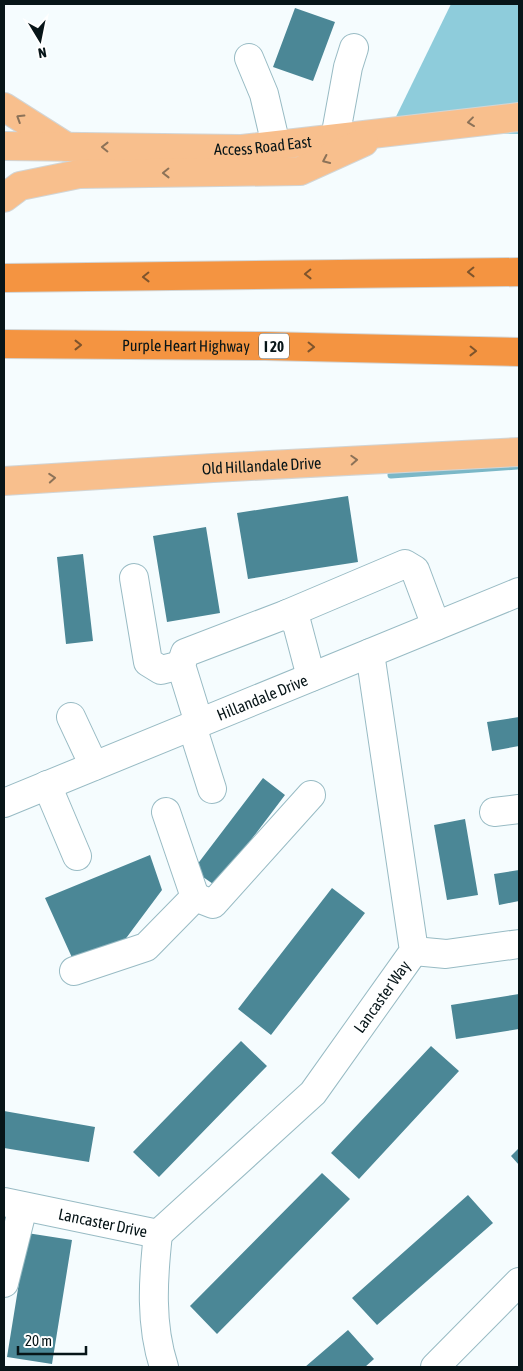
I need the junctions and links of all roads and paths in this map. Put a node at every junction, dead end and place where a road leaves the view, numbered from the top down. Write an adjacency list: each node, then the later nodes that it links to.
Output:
1 (354, 48): 6 (street)
2 (249, 58): 7 (street)
3 (4, 107): 9 (main road, one-way to 3)
4 (519, 116): 5 (main road, Access Road East, one-way to 5)
5 (386, 132): 6 (main road, Access Road East); 10 (main road, one-way to 10)
6 (335, 138): 7 (main road, Access Road East)
7 (276, 145): 9 (main road, Access Road East, one-way to 9)
8 (4, 146): 9 (main road, Access Road East)
9 (67, 147)
10 (4, 198)
11 (519, 272): 12 (highway, one-way to 12)
12 (4, 278)
13 (17, 344): 14 (highway, Purple Heart Highway / I 20, one-way to 14)
14 (519, 352)
15 (519, 452): 16 (main road, Old Hillandale Drive, one-way to 15)
16 (4, 480)
17 (134, 578): 22 (street)
18 (519, 592): 20 (street, Hillandale Drive)
19 (287, 614): 20 (street); 22 (street); 23 (street)
20 (436, 626): 21 (street, Hillandale Drive)
21 (370, 653): 23 (street, Hillandale Drive); 35 (street, Lancaster Way)
22 (181, 665): 25 (street)
23 (311, 677): 25 (street, Hillandale Drive)
24 (71, 717): 26 (street)
25 (196, 724): 26 (street, Hillandale Drive); 28 (street)
26 (94, 766): 27 (street, Hillandale Drive)
27 (47, 786): 30 (street, Hillandale Drive); 32 (street)
28 (212, 789)
29 (311, 795): 33 (street)
30 (4, 803)
31 (166, 812): 33 (street)
32 (77, 856)
33 (195, 897): 36 (street)
34 (519, 944): 35 (street)
35 (414, 951): 38 (street, Lancaster Way)
36 (74, 971)
37 (14, 1204): 38 (street, Lancaster Drive); 40 (street)
38 (158, 1234): 41 (street, Lancaster Drive)
39 (519, 1282): 42 (street)
40 (4, 1283)
41 (164, 1367)
42 (435, 1367)

